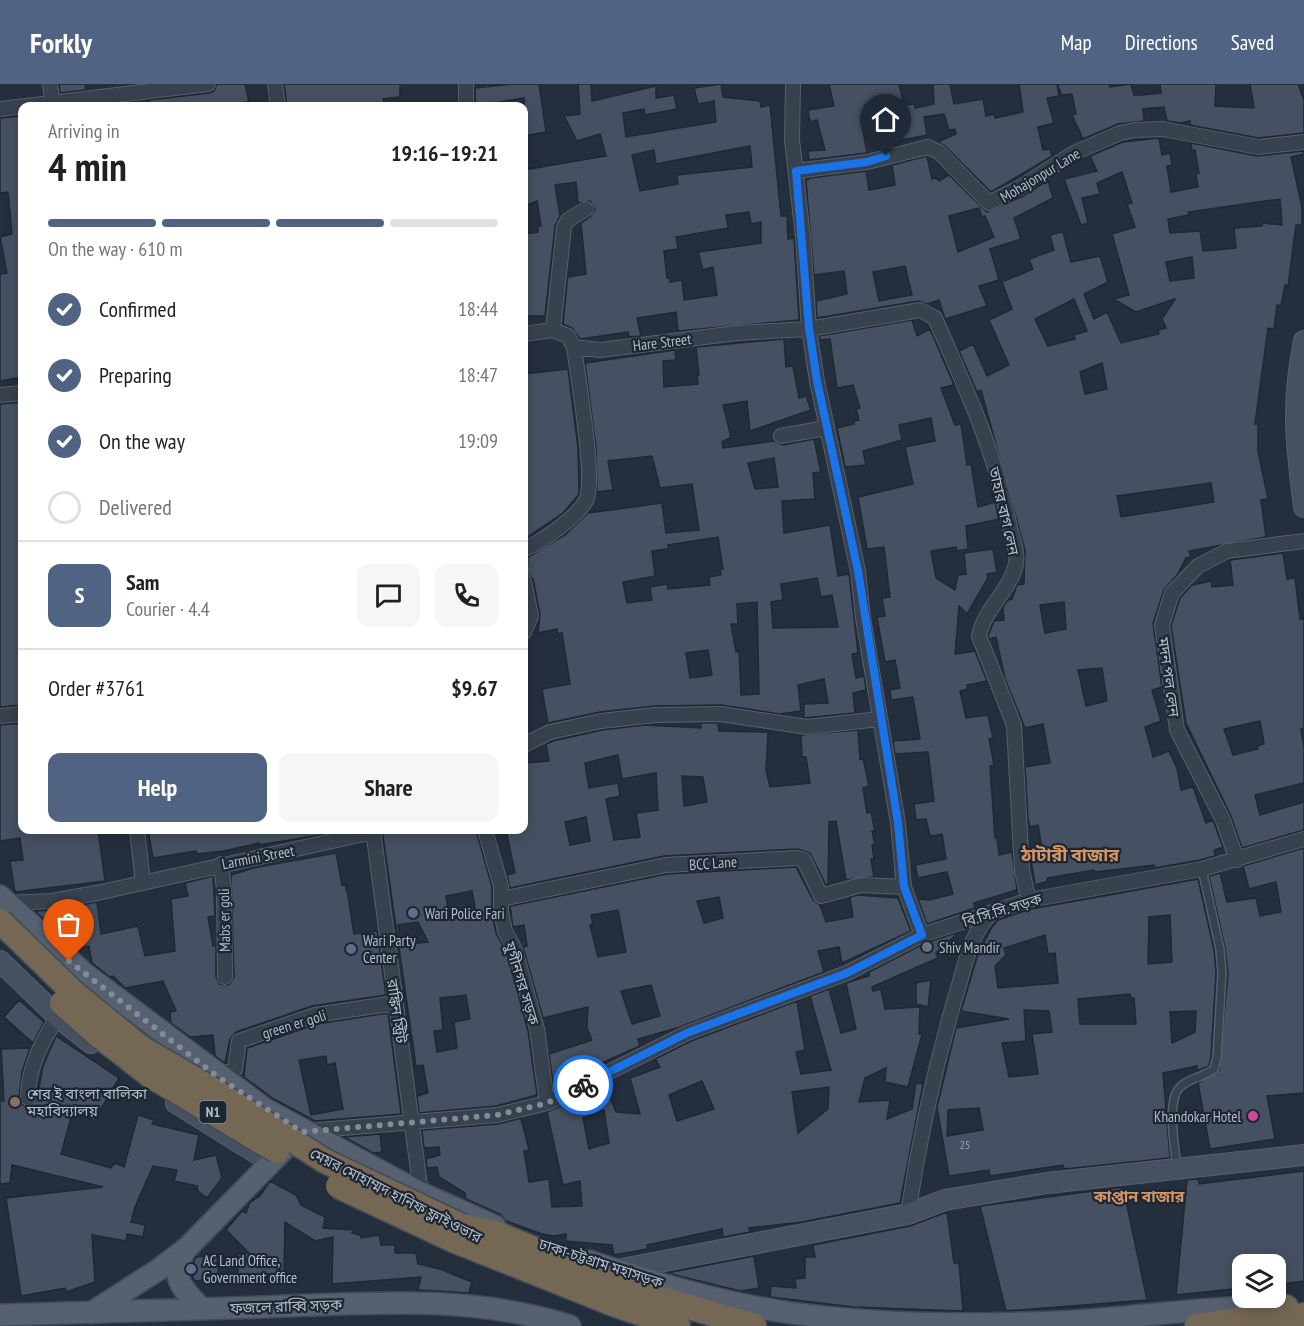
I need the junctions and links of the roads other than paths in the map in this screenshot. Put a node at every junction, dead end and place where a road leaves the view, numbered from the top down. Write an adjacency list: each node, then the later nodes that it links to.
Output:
1 (50, 84): 7 (street)
2 (208, 84): 6 (street)
3 (275, 84): 9 (street)
4 (466, 84): 10 (street)
5 (793, 84): 14 (street)
6 (156, 88): 8 (street)
7 (53, 102)
8 (66, 102)
9 (277, 102)
10 (466, 102)
11 (18, 107): 12 (street)
12 (0, 109)
13 (1304, 142): 14 (street, Mohajonpur Lane)
14 (796, 171): 16 (street)
15 (586, 209): 17 (street)
16 (809, 328): 19 (street, Hare Street); 23 (street); 45 (street, তাহার বাগ লেন)
17 (553, 330): 18 (street); 19 (street)
18 (528, 333)
19 (574, 347): 27 (street)
20 (1303, 349): 25 (street)
21 (18, 393): 22 (street)
22 (0, 395)
23 (826, 428): 24 (street); 32 (street)
24 (781, 436)
25 (1304, 507)
26 (1304, 541): 39 (street, মদন পল লেন)
27 (528, 547)
28 (528, 601): 29 (street)
29 (528, 623)
30 (18, 714): 31 (street)
31 (0, 716)
32 (880, 719): 33 (street); 43 (street)
33 (528, 743)
34 (137, 834): 42 (street)
35 (359, 834): 40 (street, Larmini Street)
36 (373, 834): 53 (street, রাঙ্কিন স্ট্রিট)
37 (486, 834): 44 (street, যুগীনগর সড়ক)
38 (1304, 839): 39 (street, বি.সি.সি. সড়ক)
39 (1238, 860): 41 (street, বি.সি.সি. সড়ক)
40 (221, 864): 42 (street, Larmini Street); 52 (street, Mabs er goli)
41 (1202, 869): 45 (street, বি.সি.সি. সড়ক); 62 (lane)
42 (143, 883): 46 (street, Larmini Street)
43 (904, 887): 44 (street, BCC Lane); 48 (street)
44 (501, 899): 57 (street, যুগীনগর সড়ক)
45 (1029, 900): 47 (street, বি.সি.সি. সড়ক)
46 (2, 906): 51 (main road, ঢাকা-চট্টগ্রাম মহাসড়ক); 65 (highway, মেয়র মোহাম্মদ হানিফ ফ্লাইওভার / N1, bridge)
47 (994, 911): 48 (street, বি.সি.সি. সড়ক); 64 (street)
48 (922, 935): 57 (street, বি.সি.সি. সড়ক)
49 (0, 945): 65 (highway, মেয়র মোহাম্মদ হানিফ ফ্লাইওভার / N1, bridge)
50 (0, 961): 54 (street)
51 (85, 974): 54 (street); 55 (main road, ঢাকা-চট্টগ্রাম মহাসড়ক)
52 (225, 977)
53 (396, 1003): 55 (street, green er goli); 58 (street, রাঙ্কিন স্ট্রিট)
54 (57, 1017): 56 (street); 61 (street)
55 (218, 1077): 59 (main road, ঢাকা-চট্টগ্রাম মহাসড়ক)
56 (28, 1098)
57 (547, 1103): 58 (street, বি.সি.সি. সড়ক)
58 (412, 1123): 59 (street, বি.সি.সি. সড়ক); 63 (street, রাঙ্কিন স্ট্রিট)
59 (302, 1132): 61 (main road); 63 (main road, ঢাকা-চট্টগ্রাম মহাসড়ক)
60 (1304, 1155): 62 (street)
61 (271, 1162): 66 (main road)
62 (1177, 1170): 64 (street)
63 (421, 1193): 67 (main road, ঢাকা-চট্টগ্রাম মহাসড়ক)
64 (908, 1214): 67 (street)
65 (457, 1233): 75 (highway); 76 (highway, মেয়র মোহাম্মদ হানিফ ফ্লাইওভার / N1); 77 (highway, মেয়র মোহাম্মদ হানিফ ফ্লাইওভার / N1); 78 (highway)
66 (188, 1247): 68 (main road); 69 (main road)
67 (617, 1270): 70 (main road, ঢাকা-চট্টগ্রাম মহাসড়ক)
68 (202, 1309): 69 (main road, ফজলে রাব্বি সড়ক); 74 (main road, ফজলে রাব্বি সড়ক)
69 (90, 1313): 71 (main road, ফজলে রাব্বি সড়ক)
70 (1296, 1313): 72 (highway); 73 (highway)
71 (0, 1315)
72 (1247, 1323): 79 (highway)
73 (1304, 1323)
74 (570, 1326)
75 (636, 1326)
76 (678, 1326)
77 (710, 1326)
78 (754, 1326)
79 (1197, 1326)

